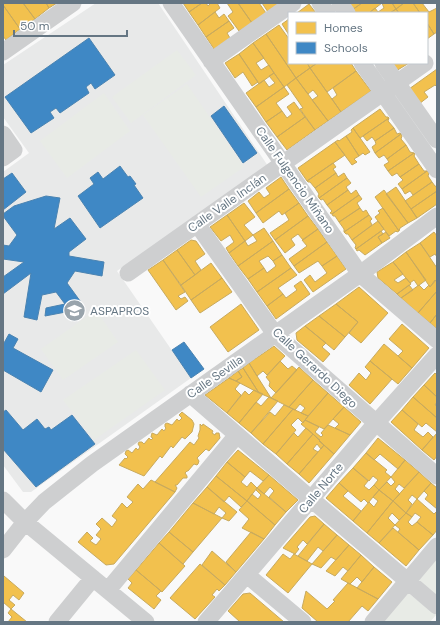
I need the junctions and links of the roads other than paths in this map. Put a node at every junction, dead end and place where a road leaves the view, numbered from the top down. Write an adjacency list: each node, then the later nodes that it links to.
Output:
1 (73, 3): 8 (street)
2 (172, 3): 10 (street, Calle Fulgencio Miñano)
3 (293, 3): 10 (street)
4 (320, 3): 6 (street)
5 (340, 3): 7 (street)
6 (326, 12)
7 (346, 12)
8 (3, 52)
9 (437, 55): 11 (street, Calle Valle Inclán)
10 (211, 61): 20 (street, Calle Fulgencio Miñano)
11 (428, 61)
12 (363, 64): 16 (street)
13 (384, 64): 15 (street)
14 (423, 64): 15 (street, Calle Valle Inclán)
15 (397, 83): 16 (street, Calle Valle Inclán); 18 (street)
16 (383, 93): 20 (street, Calle Valle Inclán); 21 (street)
17 (3, 134): 19 (street)
18 (437, 140)
19 (9, 154)
20 (283, 164): 23 (street, Calle Valle Inclán); 25 (street, Calle Fulgencio Miñano)
21 (437, 170)
22 (437, 216): 25 (street, Calle Sevilla)
23 (197, 224): 24 (street, Calle Valle Inclán); 26 (street, Calle Gerardo Diego)
24 (128, 273)
25 (360, 274): 26 (street, Calle Sevilla); 27 (street, Calle Fulgencio Miñano)
26 (275, 334): 29 (street, Calle Sevilla); 30 (street, Calle Gerardo Diego)
27 (437, 340)
28 (437, 355): 30 (street, Calle Norte)
29 (190, 394): 31 (street); 35 (street, Calle Sevilla)
30 (376, 423): 32 (street, Calle Gerardo Diego); 33 (street, Calle Norte)
31 (237, 435): 33 (street); 41 (street)
32 (437, 476)
33 (311, 499): 38 (street, Calle Norte); 40 (street)
34 (3, 500): 35 (street)
35 (25, 522): 37 (street, Calle Sevilla); 39 (street)
36 (437, 546): 40 (street)
37 (3, 550)
38 (247, 575): 45 (street, Calle Norte); 46 (street)
39 (93, 578): 41 (street); 43 (street)
40 (407, 582): 42 (street); 47 (street)
41 (108, 590): 44 (street)
42 (437, 606)
43 (57, 622)
44 (146, 622)
45 (206, 622)
46 (303, 622)
47 (373, 622)

